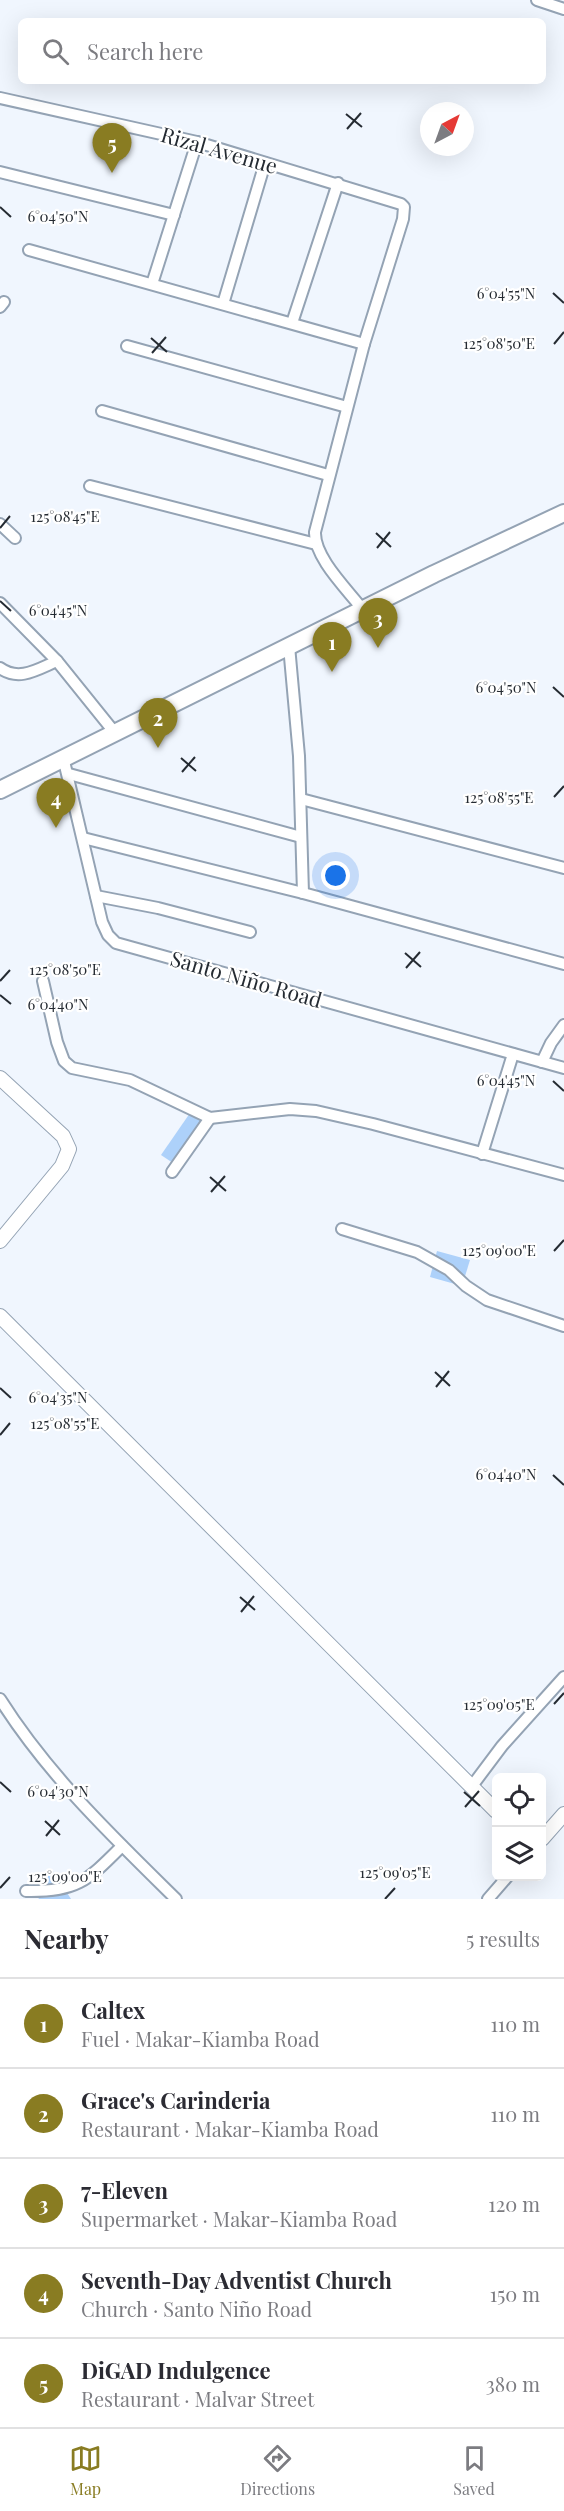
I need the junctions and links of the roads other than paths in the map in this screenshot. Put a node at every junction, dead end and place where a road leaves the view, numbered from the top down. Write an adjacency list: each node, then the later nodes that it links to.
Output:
1 (537, 0): 2 (street)
2 (564, 9)
3 (0, 98): 4 (street, Rizal Avenue)
4 (197, 142): 5 (street, Rizal Avenue); 8 (street)
5 (266, 164): 7 (street, Rizal Avenue); 11 (street)
6 (0, 172): 8 (street)
7 (338, 183): 12 (street); 13 (street, Rizal Avenue)
8 (174, 215): 10 (street)
9 (29, 250): 10 (street)
10 (152, 284): 11 (street)
11 (223, 304): 12 (street)
12 (292, 323): 13 (street)
13 (364, 344): 15 (street)
14 (127, 346): 15 (street)
15 (347, 407): 17 (street)
16 (102, 411): 17 (street)
17 (328, 475): 22 (street)
18 (90, 486): 22 (street)
19 (564, 513): 24 (main road)
20 (0, 524): 21 (street)
21 (15, 538)
22 (316, 544): 24 (street)
23 (0, 603): 26 (street)
24 (363, 610): 25 (main road)
25 (289, 646): 28 (main road); 32 (street)
26 (57, 661): 27 (street); 28 (street)
27 (0, 668)
28 (115, 733): 29 (main road)
29 (63, 757): 30 (street, Santo Niño Road); 31 (main road)
30 (69, 774): 33 (street); 34 (street, Santo Niño Road)
31 (0, 790)
32 (301, 799): 33 (street); 35 (street)
33 (302, 837): 36 (street)
34 (82, 838): 36 (street); 37 (street, Santo Niño Road)
35 (564, 868)
36 (303, 893): 39 (street)
37 (96, 896): 38 (street); 42 (street, Santo Niño Road)
38 (250, 932)
39 (564, 964)
40 (43, 981): 46 (street)
41 (564, 1025): 43 (street)
42 (513, 1054): 43 (street, Santo Niño Road); 47 (street)
43 (542, 1062): 44 (street, Santo Niño Road)
44 (564, 1068)
45 (0, 1078): 51 (street)
46 (210, 1118): 47 (street); 48 (street)
47 (482, 1154): 49 (street)
48 (172, 1172)
49 (564, 1175)
50 (342, 1229): 53 (street)
51 (0, 1241)
52 (0, 1316): 56 (street)
53 (564, 1326)
54 (564, 1677): 56 (street)
55 (0, 1699): 60 (street)
56 (472, 1786): 57 (street)
57 (492, 1807)
58 (564, 1814): 59 (street)
59 (546, 1834)
60 (122, 1846): 62 (street); 63 (street)
61 (504, 1881): 64 (street)
62 (26, 1891)
63 (176, 1899)
64 (488, 1899)

